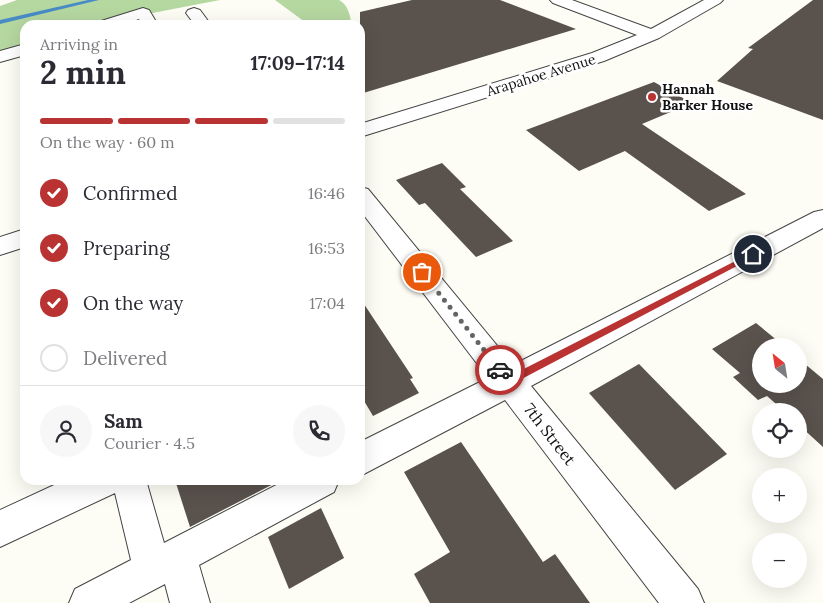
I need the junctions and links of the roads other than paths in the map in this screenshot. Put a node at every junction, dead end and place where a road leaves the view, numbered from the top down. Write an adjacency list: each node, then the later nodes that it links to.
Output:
1 (558, 0): 3 (street)
2 (715, 0): 3 (street, Arapahoe Avenue)
3 (653, 35): 6 (street, Arapahoe Avenue)
4 (20, 51): 5 (street)
5 (0, 57)
6 (365, 130)
7 (365, 200): 11 (street, 7th Street)
8 (823, 218): 11 (street)
9 (20, 240): 10 (street)
10 (0, 246)
11 (508, 381): 12 (street); 20 (street, 7th Street)
12 (365, 457)
13 (93, 485): 16 (street)
14 (131, 485): 17 (street)
15 (313, 485): 17 (street)
16 (0, 529)
17 (165, 563): 18 (street); 19 (street)
18 (89, 603)
19 (190, 603)
20 (684, 603)

